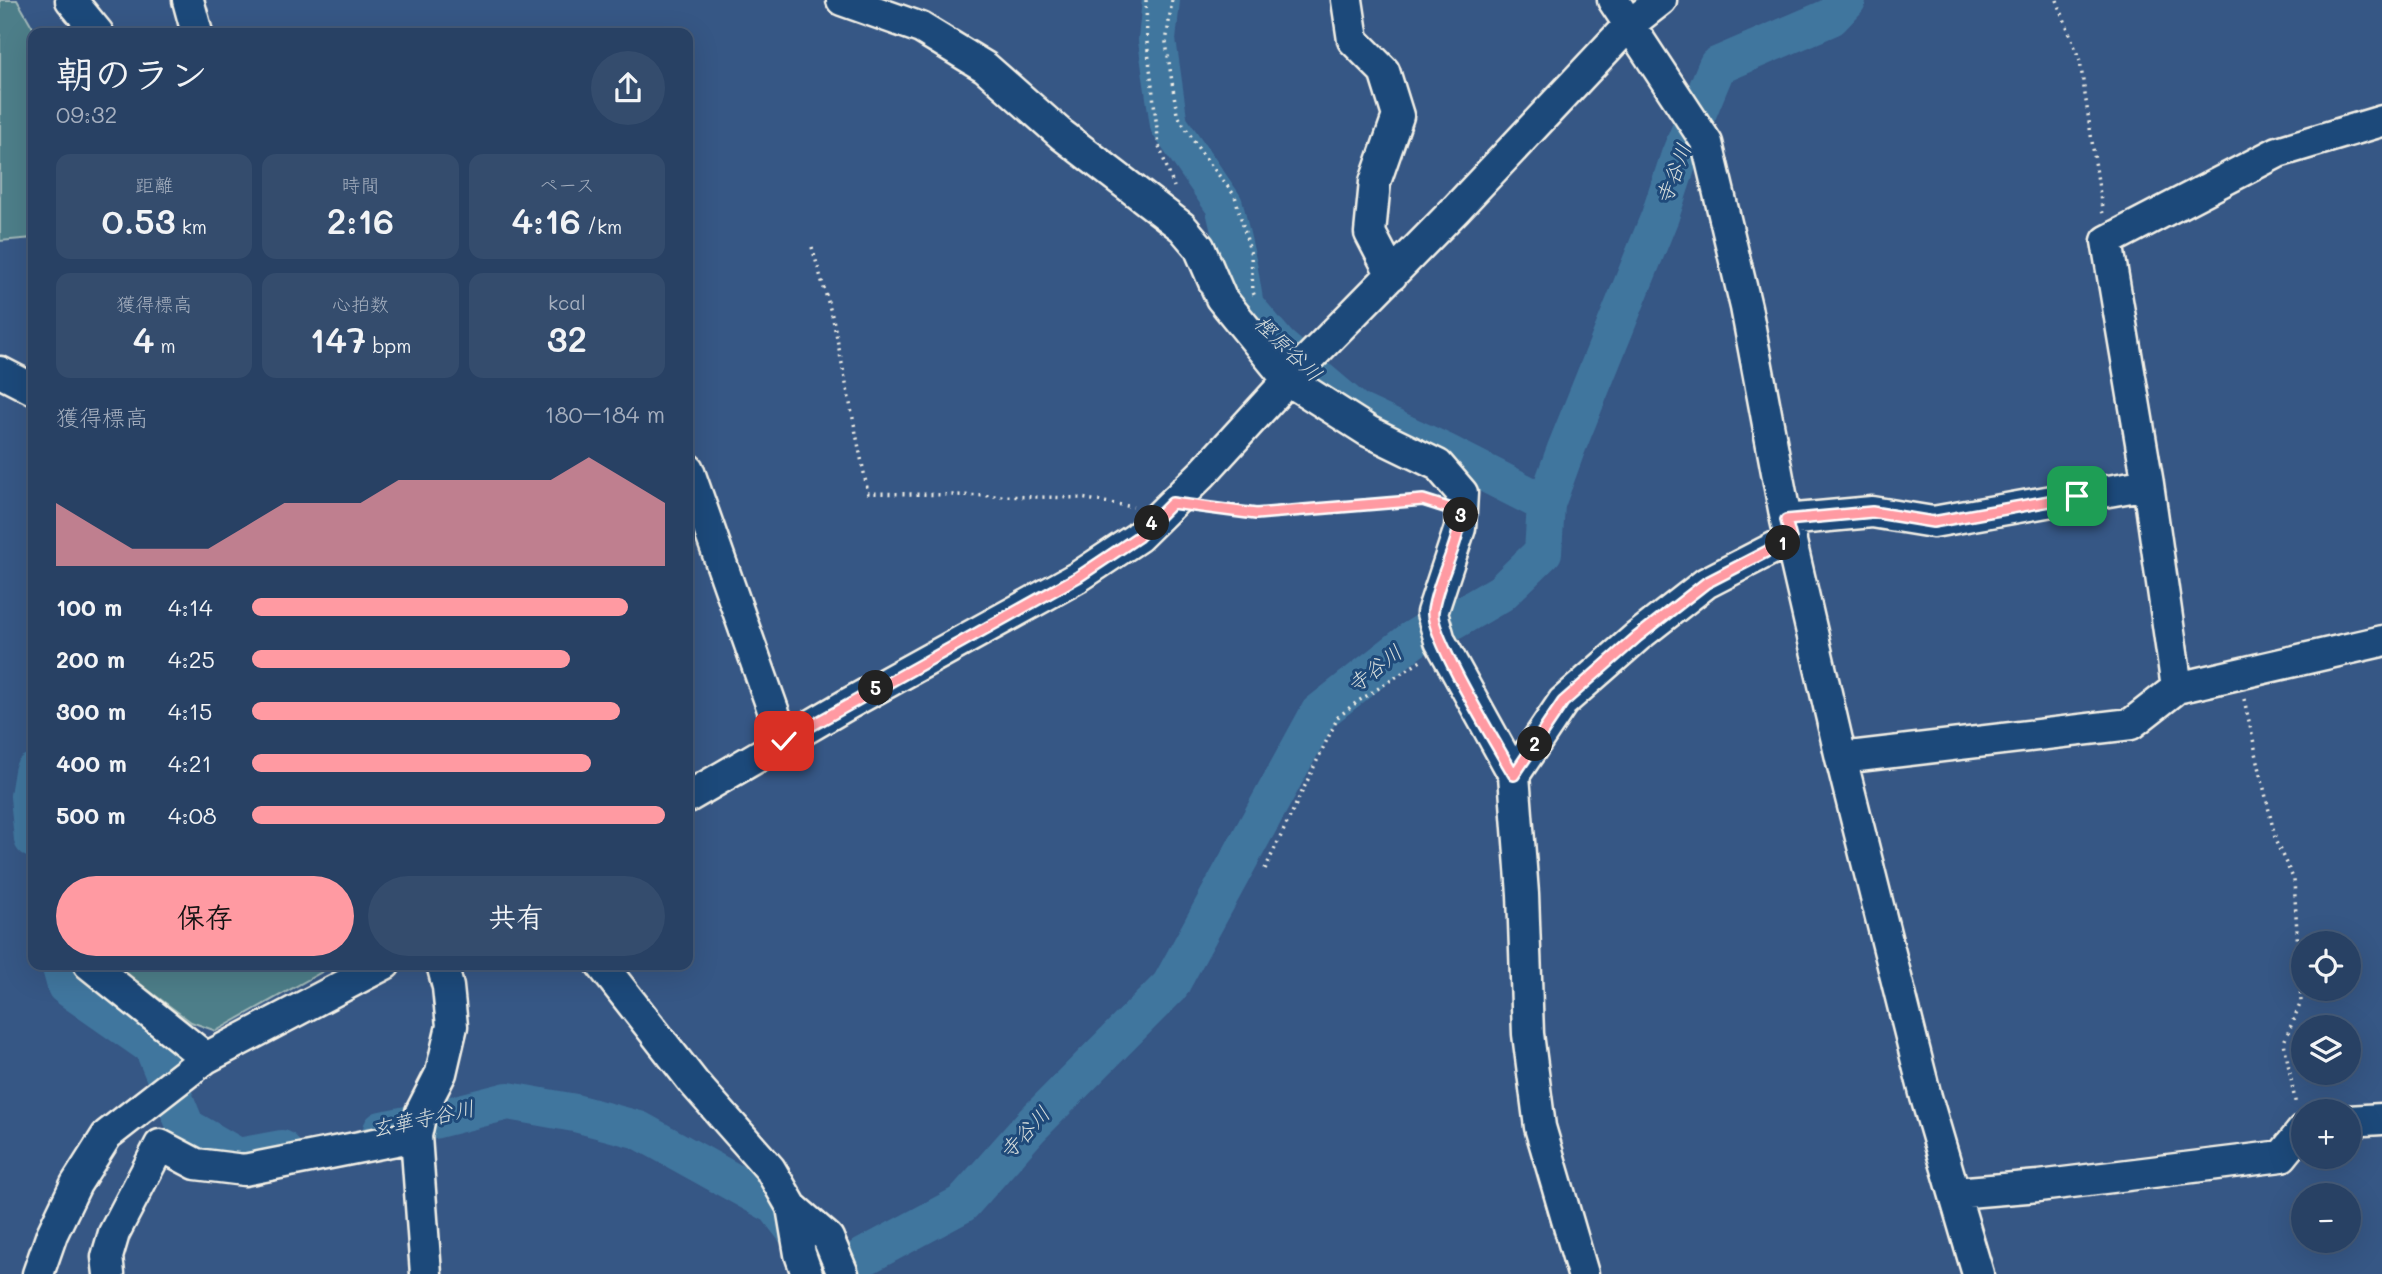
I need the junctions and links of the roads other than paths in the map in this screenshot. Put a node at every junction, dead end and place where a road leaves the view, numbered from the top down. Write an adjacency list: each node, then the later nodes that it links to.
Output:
1 (71, 0): 8 (street)
2 (188, 0): 9 (street)
3 (842, 0): 13 (street)
4 (1347, 0): 11 (street)
5 (1613, 0): 7 (street)
6 (1661, 0): 7 (street)
7 (1629, 25): 11 (street); 17 (street)
8 (94, 28)
9 (196, 28)
10 (2382, 121): 16 (street)
11 (1392, 275): 13 (street)
12 (0, 372): 14 (street)
13 (1288, 380): 20 (street); 22 (street)
14 (28, 386)
15 (693, 483): 20 (street)
16 (2148, 484): 17 (street); 19 (street)
17 (1789, 529): 21 (street); 22 (street)
18 (2382, 641): 19 (street)
19 (2176, 688): 21 (street)
20 (784, 741): 23 (street)
21 (1841, 758): 33 (street)
22 (1514, 775): 40 (street)
23 (693, 794)
24 (95, 970): 28 (street)
25 (374, 970): 28 (street)
26 (444, 970): 31 (street)
27 (606, 970): 34 (street)
28 (195, 1068): 37 (street)
29 (2382, 1119): 30 (street)
30 (2361, 1120)
31 (419, 1124): 38 (street); 39 (street)
32 (2291, 1139): 33 (street)
33 (1955, 1193): 41 (street)
34 (792, 1207): 35 (street); 36 (street)
35 (804, 1264)
36 (840, 1267)
37 (38, 1274)
38 (109, 1274)
39 (426, 1274)
40 (1583, 1274)
41 (1978, 1274)

